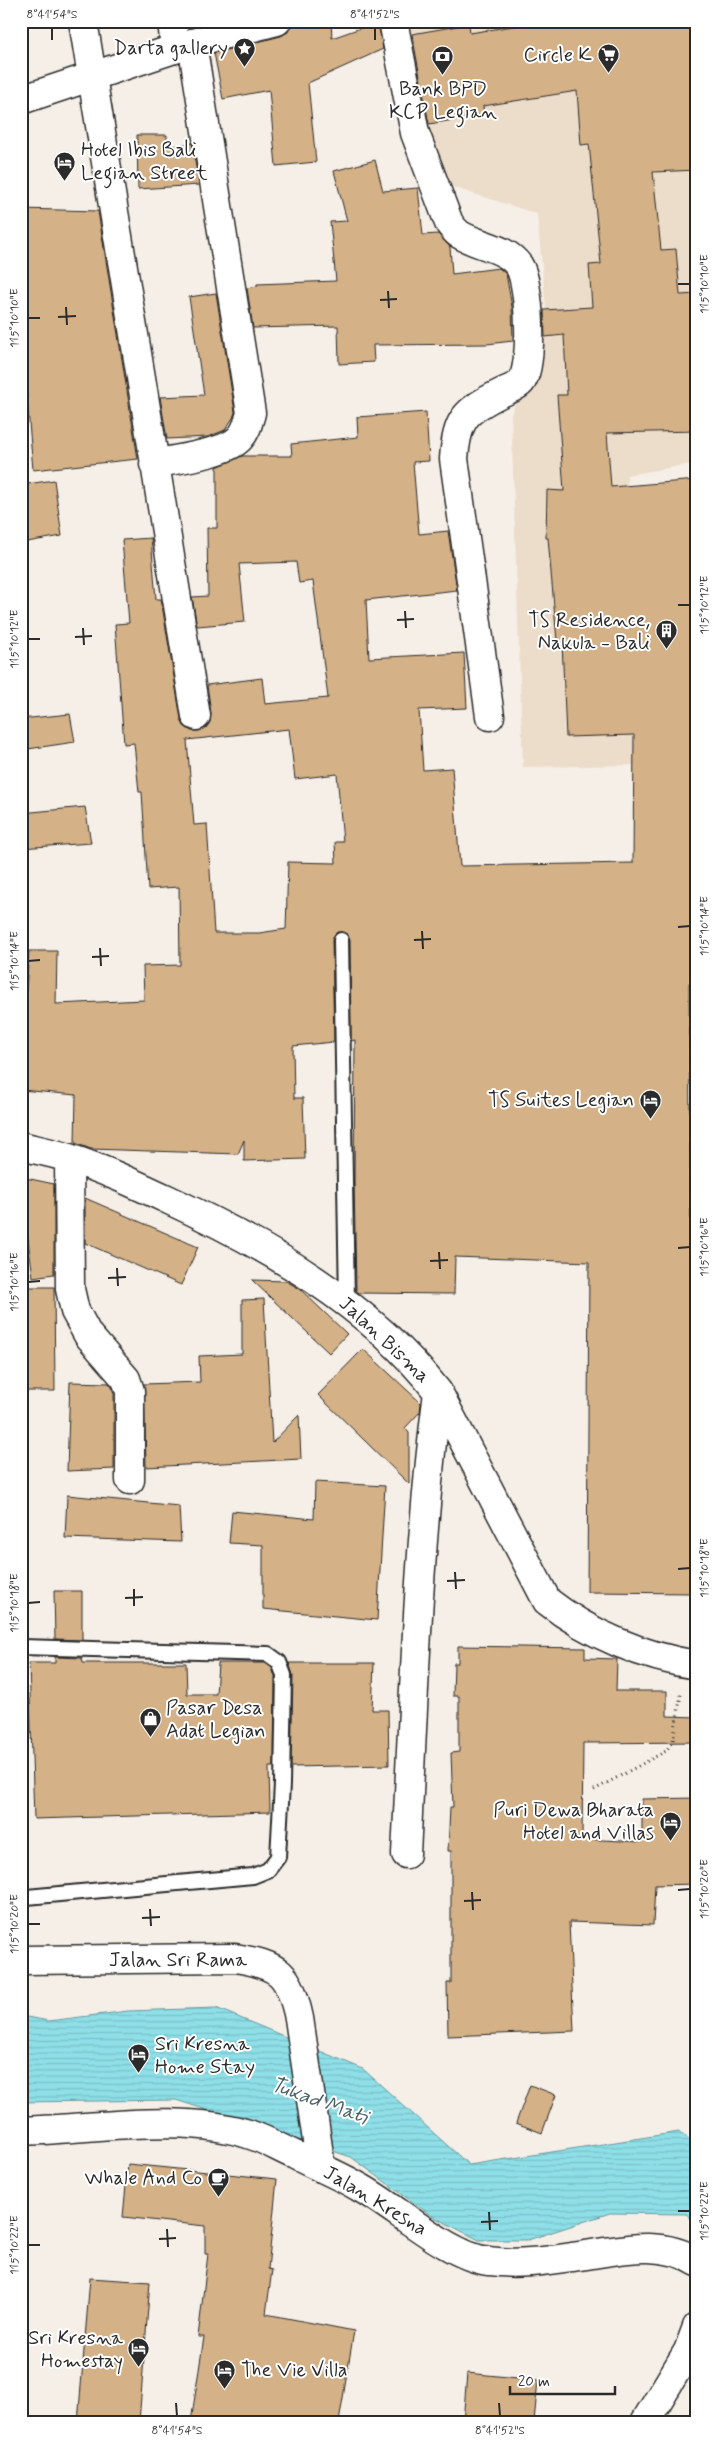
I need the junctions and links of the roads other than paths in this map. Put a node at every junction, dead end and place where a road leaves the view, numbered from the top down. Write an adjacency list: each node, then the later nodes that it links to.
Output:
1 (83, 21): 6 (street)
2 (172, 21): 5 (street)
3 (277, 21): 5 (street)
4 (393, 21): 10 (street)
5 (183, 46): 6 (street); 8 (street)
6 (91, 76): 7 (street); 8 (street)
7 (21, 100)
8 (154, 464): 9 (street)
9 (196, 716)
10 (490, 716)
11 (342, 940): 14 (lane)
12 (21, 1146): 13 (street, Jalan Bisma)
13 (69, 1158): 14 (street, Jalan Bisma); 16 (street)
14 (347, 1303): 15 (street, Jalan Bisma)
15 (438, 1392): 18 (street, Jalan Bisma); 19 (street)
16 (130, 1480)
17 (21, 1647): 20 (lane)
18 (692, 1664)
19 (406, 1854)
20 (21, 1900)
21 (21, 1960): 23 (street, Jalan Sri Rama)
22 (21, 2131): 23 (street, Jalan Kresna)
23 (320, 2159): 24 (street, Jalan Kresna)
24 (697, 2262)
25 (697, 2327): 26 (street)
26 (645, 2422)

